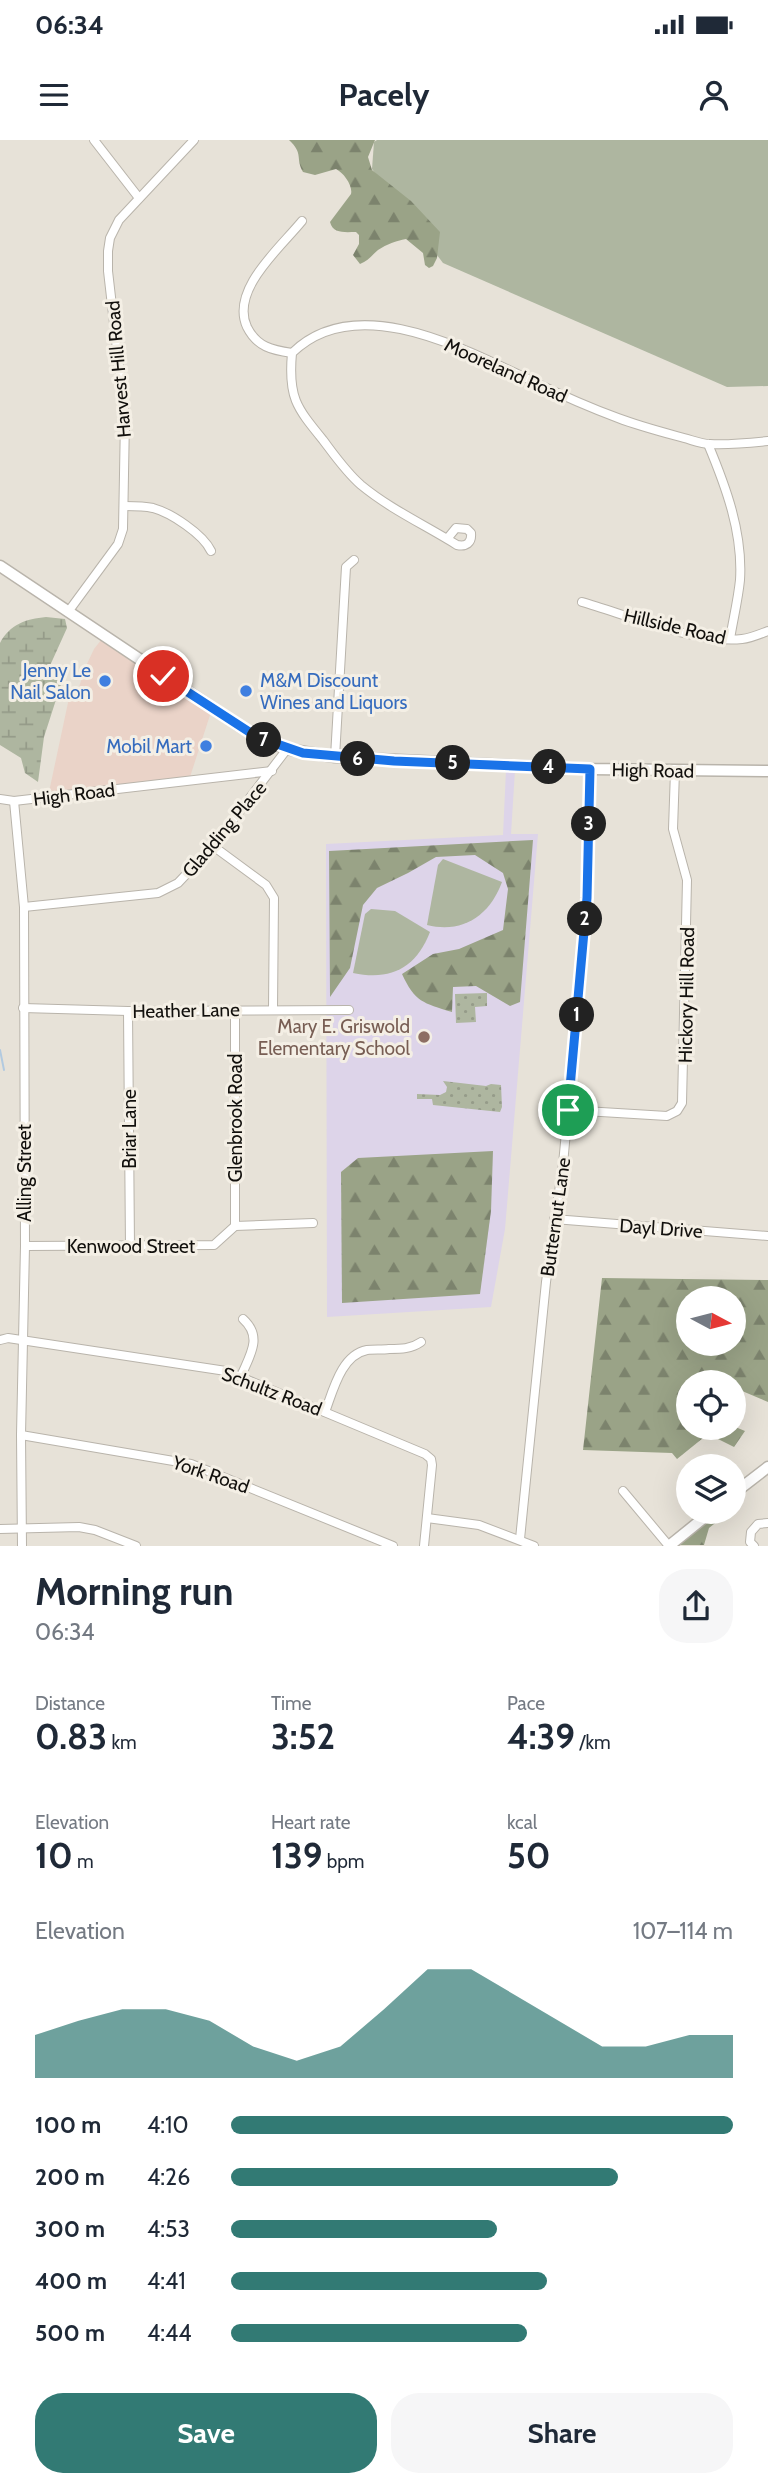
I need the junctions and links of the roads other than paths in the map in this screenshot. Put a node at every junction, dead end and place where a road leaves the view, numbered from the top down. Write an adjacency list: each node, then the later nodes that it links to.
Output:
1 (94, 140): 3 (street)
2 (194, 140): 3 (street, Harvest Hill Road)
3 (139, 198): 8 (street, Harvest Hill Road)
4 (302, 221): 5 (street)
5 (292, 353): 7 (street, Mooreland Road); 9 (street)
6 (768, 441): 7 (street, Mooreland Road)
7 (708, 444): 16 (street)
8 (125, 506): 10 (street); 14 (street, Harvest Hill Road)
9 (447, 539)
10 (211, 551)
11 (354, 560): 18 (street)
12 (0, 566): 14 (main road, High Road)
13 (582, 602): 16 (street, Hillside Road)
14 (68, 612): 17 (main road, High Road)
15 (768, 631): 16 (street, Hillside Road)
16 (730, 639)
17 (287, 749): 18 (main road, High Road); 20 (street, Gladding Place)
18 (335, 757): 19 (main road, High Road)
19 (590, 769): 21 (main road, High Road); 32 (street, Butternut Lane)
20 (272, 771): 24 (street, High Road); 25 (street, Gladding Place)
21 (675, 771): 22 (main road, High Road); 32 (street, Hickory Hill Road)
22 (768, 771)
23 (0, 799): 24 (street, High Road)
24 (13, 801): 26 (street, Alling Street)
25 (213, 846): 26 (street, Gladding Place); 29 (street)
26 (24, 907): 27 (street, Alling Street)
27 (23, 1008): 31 (street, Heather Lane); 37 (street, Alling Street)
28 (235, 1009): 29 (street, Heather Lane); 31 (street, Heather Lane); 35 (street, Glenbrook Road)
29 (273, 1009): 30 (street, Heather Lane)
30 (349, 1010)
31 (128, 1011): 38 (street, Briar Lane)
32 (568, 1110): 33 (street, Butternut Lane)
33 (554, 1219): 36 (street, Dayl Drive); 54 (street, Butternut Lane)
34 (313, 1223): 35 (street)
35 (235, 1226): 38 (street, Kenwood Street)
36 (768, 1236)
37 (25, 1246): 38 (street, Kenwood Street); 41 (street, Alling Street)
38 (130, 1247)
39 (243, 1319): 43 (street)
40 (0, 1340): 41 (street, Schultz Road)
41 (22, 1341): 43 (street, Schultz Road); 45 (street, Alling Street)
42 (421, 1342): 44 (street)
43 (241, 1376): 44 (street, Schultz Road)
44 (325, 1412): 49 (street, Schultz Road)
45 (21, 1435): 52 (street, Alling Street); 57 (street, York Road)
46 (768, 1467): 47 (main road)
47 (746, 1484)
48 (623, 1491): 60 (street)
49 (428, 1518): 54 (street); 58 (street)
50 (768, 1523): 61 (street)
51 (696, 1524): 60 (main road)
52 (22, 1528): 53 (street); 55 (street, Alling Street); 56 (street)
53 (0, 1529)
54 (520, 1539): 59 (street)
55 (22, 1545)
56 (136, 1545)
57 (393, 1545)
58 (424, 1545)
59 (534, 1545)
60 (669, 1545)
61 (754, 1545)

